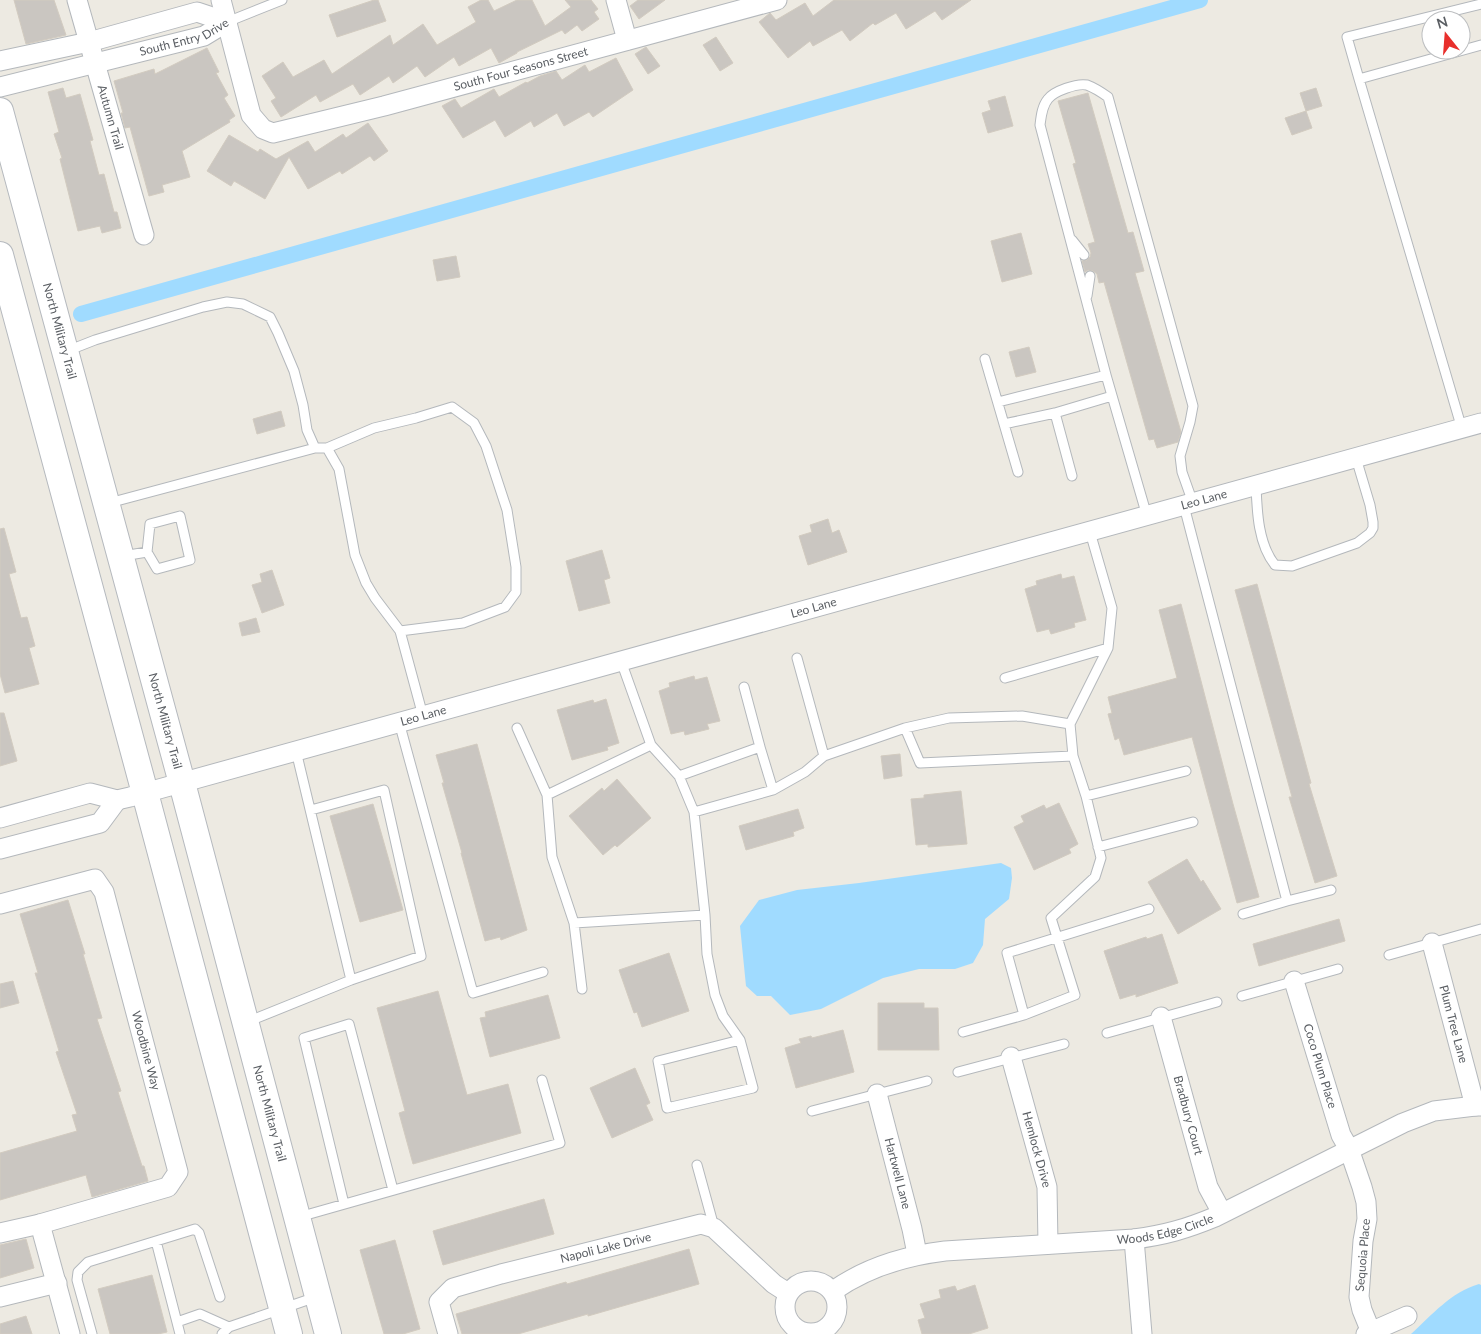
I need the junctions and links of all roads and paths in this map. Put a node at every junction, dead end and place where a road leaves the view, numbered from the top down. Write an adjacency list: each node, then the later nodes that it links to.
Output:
1 (77, 0): 9 (street, Autumn Trail)
2 (221, 0): 7 (street)
3 (282, 0): 7 (lane)
4 (616, 0): 8 (street)
5 (777, 0): 8 (street, South Four Seasons Street)
6 (1481, 4): 13 (lane)
7 (227, 22): 8 (street, South Four Seasons Street); 9 (street, South Entry Drive); 12 (street, South Entry Drive)
8 (626, 40)
9 (89, 42): 11 (street, South Entry Drive); 12 (street, Autumn Trail)
10 (1481, 45): 13 (lane)
11 (0, 62)
12 (94, 64): 14 (street, South Entry Drive); 16 (street, Autumn Trail)
13 (1359, 79): 30 (lane)
14 (0, 87)
15 (0, 111): 22 (main road, North Military Trail)
16 (144, 235)
17 (1070, 238): 18 (lane); 21 (lane); 38 (lane)
18 (1084, 255)
19 (0, 256): 63 (main road)
20 (1090, 276): 21 (lane)
21 (1086, 299): 24 (lane)
22 (65, 352): 31 (lane); 37 (main road, North Military Trail)
23 (985, 359): 26 (lane)
24 (1106, 375): 25 (lane); 26 (lane)
25 (1112, 396): 27 (lane); 39 (lane)
26 (998, 402): 29 (lane)
27 (1055, 414): 29 (lane); 35 (lane)
28 (1481, 423): 30 (street, Leo Lane)
29 (1004, 424): 34 (lane)
30 (1462, 429): 33 (street, Leo Lane)
31 (315, 448): 32 (lane); 37 (lane)
32 (327, 448): 43 (lane); 43 (lane)
33 (1356, 458): 36 (street, Leo Lane); 36 (lane)
34 (1018, 472)
35 (1072, 476)
36 (1256, 486): 38 (street, Leo Lane)
37 (106, 504): 42 (main road, North Military Trail)
38 (1188, 504): 39 (street, Leo Lane); 74 (lane)
39 (1147, 516): 40 (street, Leo Lane)
40 (1090, 532): 44 (lane); 46 (street, Leo Lane)
41 (147, 552): 41 (lane); 42 (lane)
42 (121, 557): 61 (main road, North Military Trail)
43 (400, 631): 49 (lane)
44 (1108, 648): 47 (lane); 51 (lane)
45 (797, 658): 57 (lane)
46 (621, 661): 49 (street, Leo Lane); 54 (lane)
47 (1005, 678)
48 (744, 687): 55 (lane)
49 (423, 716): 50 (street, Leo Lane)
50 (399, 722): 56 (street, Leo Lane); 85 (lane)
51 (1070, 724): 53 (lane); 58 (lane)
52 (517, 728): 64 (lane)
53 (905, 728): 57 (lane); 58 (lane)
54 (651, 745): 60 (lane); 64 (lane)
55 (760, 747): 60 (lane); 62 (lane)
56 (296, 751): 61 (street, Leo Lane); 67 (lane)
57 (824, 756): 62 (lane)
58 (1073, 756): 65 (lane)
59 (1186, 771): 65 (lane)
60 (679, 776): 68 (lane)
61 (182, 783): 63 (street, Leo Lane); 94 (main road, North Military Trail)
62 (773, 790): 68 (lane)
63 (145, 793): 66 (street, Leo Lane); 90 (main road)
64 (547, 795): 79 (lane)
65 (1086, 796): 71 (lane)
66 (117, 800): 69 (street); 72 (street)
67 (311, 810): 86 (lane); 86 (lane)
68 (694, 812): 78 (lane)
69 (0, 818)
70 (1193, 822): 71 (lane)
71 (1098, 847): 81 (lane)
72 (0, 849)
73 (1331, 890): 74 (lane)
74 (1287, 901): 77 (lane)
75 (0, 904): 111 (street, Woodbine Way)
76 (1149, 909): 81 (lane)
77 (1244, 914)
78 (705, 915): 79 (lane); 97 (lane)
79 (574, 923): 88 (lane)
80 (1481, 929): 82 (lane)
81 (1057, 937): 92 (lane); 92 (lane)
82 (1432, 943): 83 (lane); 104 (street, Plum Tree Lane)
83 (1389, 955)
84 (1338, 969): 87 (lane)
85 (543, 972)
86 (351, 980): 94 (lane)
87 (1294, 980): 89 (lane); 106 (street, Coco Plum Place)
88 (582, 989)
89 (1242, 996)
90 (200, 1000): 113 (main road); 125 (main road)
91 (1217, 1002): 93 (lane)
92 (1024, 1014): 95 (lane)
93 (1161, 1017): 96 (lane); 110 (street, Bradbury Court)
94 (246, 1023): 113 (main road, North Military Trail)
95 (963, 1032)
96 (1107, 1033)
97 (740, 1040): 97 (lane)
98 (1064, 1044): 99 (lane)
99 (1011, 1057): 100 (lane); 117 (street, Hemlock Drive)
100 (958, 1072)
101 (542, 1080): 108 (lane)
102 (927, 1081): 103 (lane)
103 (877, 1094): 105 (lane); 118 (street, Hartwell Lane)
104 (1478, 1106): 106 (street, Woods Edge Circle)
105 (812, 1111)
106 (1349, 1150): 110 (street, Woods Edge Circle); 130 (street, Sequoia Place)
107 (696, 1165): 112 (lane)
108 (393, 1190): 109 (lane); 109 (lane)
109 (344, 1204): 113 (lane)
110 (1222, 1213): 115 (street, Woods Edge Circle)
111 (40, 1224): 114 (street, Woodbine Way); 119 (street)
112 (714, 1228): 121 (street); 137 (street, Napoli Lake Drive)
113 (300, 1230): 122 (main road, North Military Trail)
114 (0, 1232)
115 (1134, 1239): 117 (street, Woods Edge Circle); 138 (street)
116 (156, 1241): 124 (lane); 127 (lane); 132 (lane)
117 (1048, 1244): 118 (street, Woods Edge Circle)
118 (917, 1254): 120 (street, Woods Edge Circle)
119 (57, 1283): 123 (street); 131 (street)
120 (833, 1291): 121 (street); 129 (street)
121 (788, 1293): 129 (street)
122 (318, 1296): 125 (lane); 136 (main road, North Military Trail)
123 (0, 1297)
124 (220, 1297)
125 (282, 1308): 128 (lane); 135 (main road)
126 (1407, 1316): 130 (street)
127 (177, 1322): 128 (lane); 133 (lane)
128 (229, 1326): 134 (lane)
129 (791, 1330)
130 (1368, 1333)
131 (70, 1334)
132 (92, 1334)
133 (180, 1334)
134 (222, 1334)
135 (289, 1334)
136 (328, 1334)
137 (448, 1334)
138 (1142, 1334)

